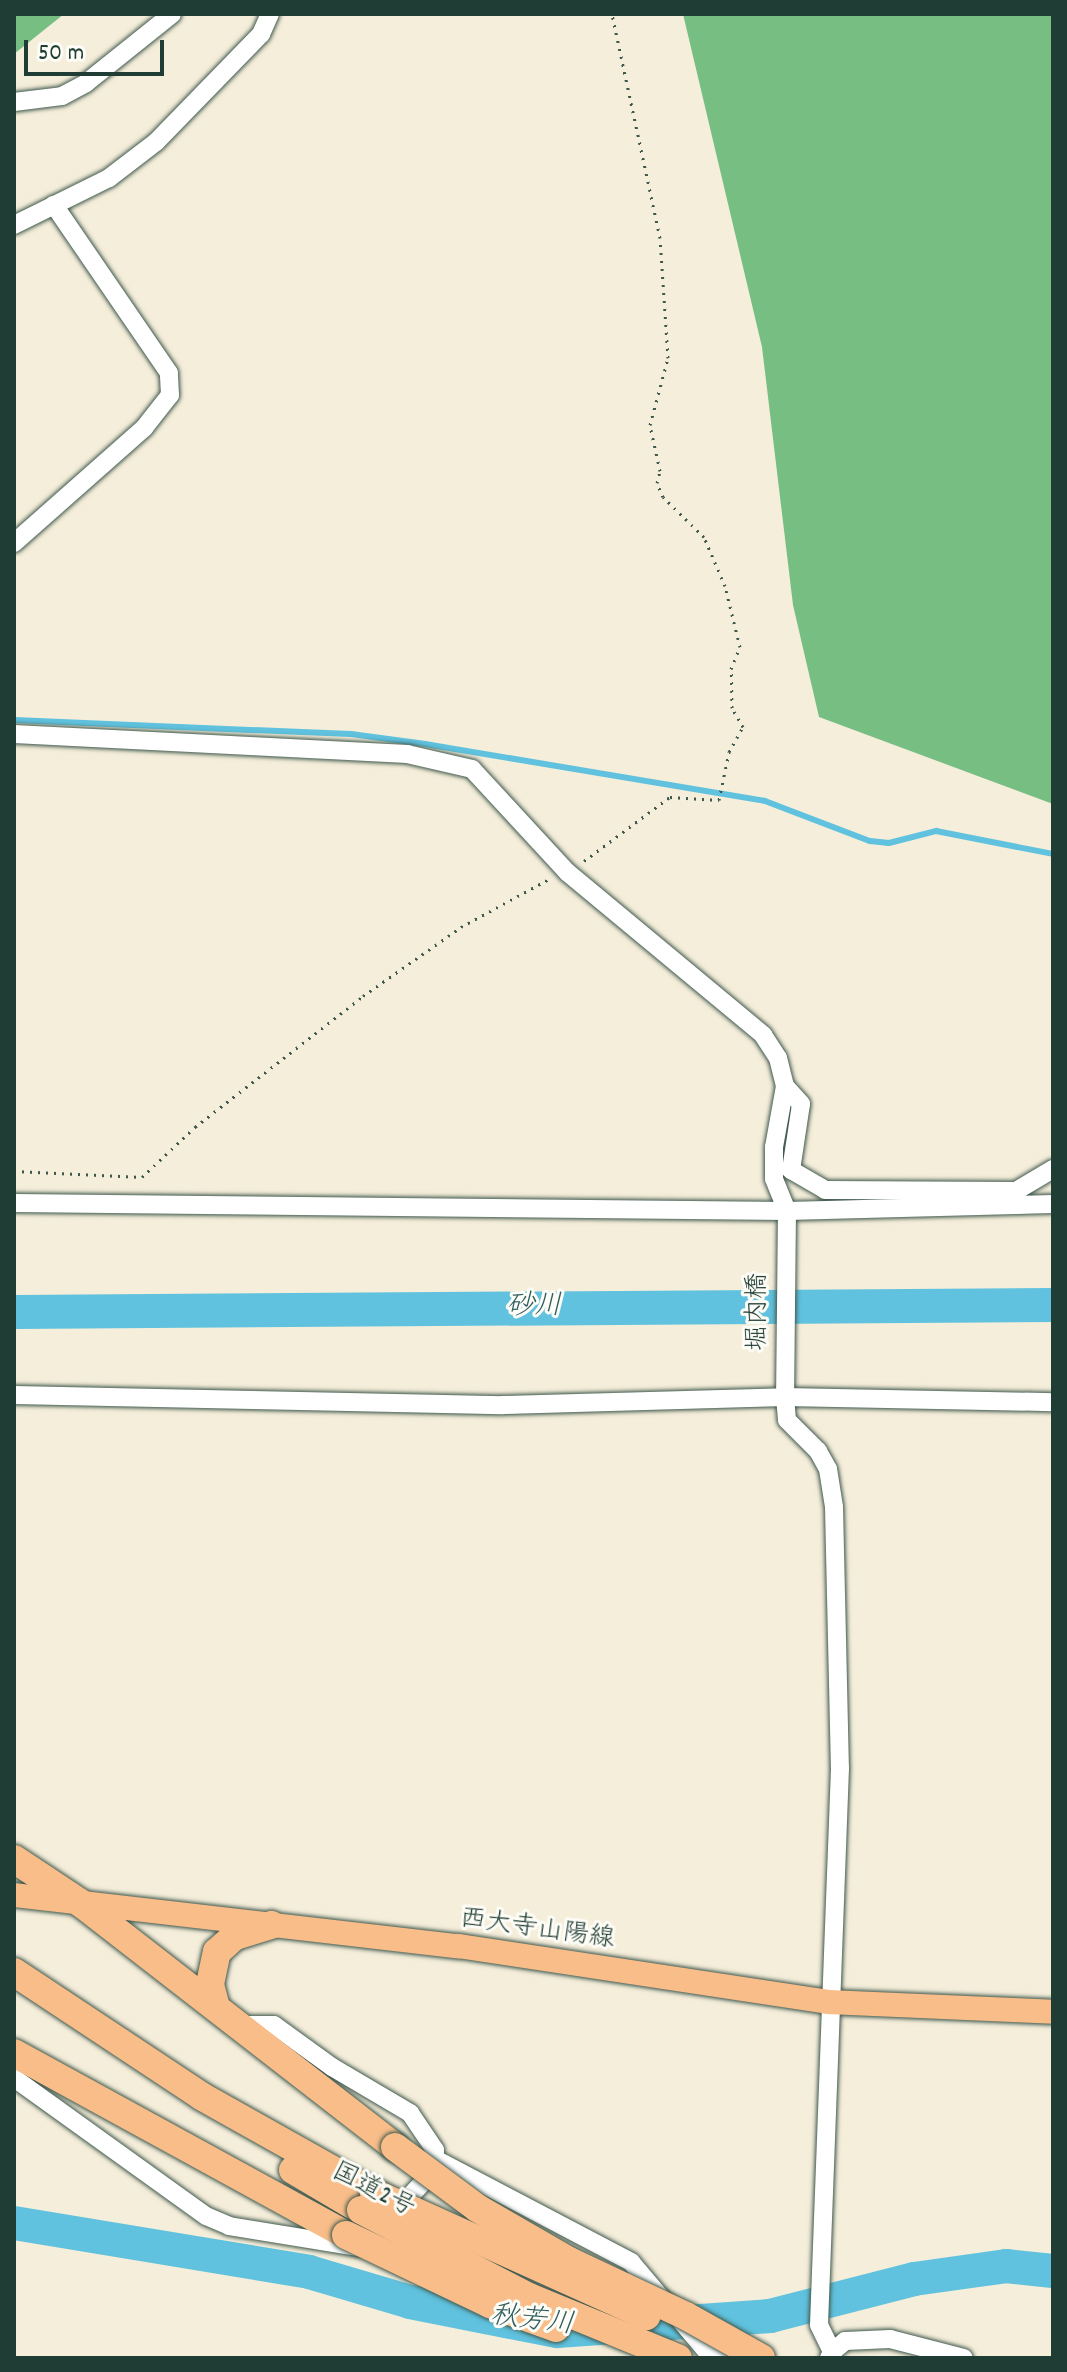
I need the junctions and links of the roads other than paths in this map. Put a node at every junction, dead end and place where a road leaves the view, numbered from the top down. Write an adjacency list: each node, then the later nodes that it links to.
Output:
1 (172, 14): 3 (street)
2 (270, 14): 4 (street)
3 (14, 102)
4 (54, 205): 5 (street); 6 (street)
5 (14, 225)
6 (14, 543)
7 (14, 734): 8 (street)
8 (785, 1086): 9 (street); 12 (street, 堀内橋)
9 (1053, 1169)
10 (14, 1203): 12 (street)
11 (1053, 1204): 12 (street)
12 (786, 1219): 14 (street, 堀内橋)
13 (14, 1395): 14 (street)
14 (785, 1397): 15 (street); 22 (street)
15 (1053, 1402)
16 (14, 1859): 18 (highway, 国道2号)
17 (14, 1895): 18 (main road, 西大寺山陽線)
18 (82, 1904): 19 (main road, 西大寺山陽線); 23 (highway, 国道2号)
19 (271, 1925): 22 (main road, 西大寺山陽線); 23 (highway)
20 (14, 1972): 29 (highway, 国道2号)
21 (14, 1979): 29 (highway, 国道2号)
22 (828, 2002): 24 (main road, 西大寺山陽線); 31 (street)
23 (216, 2007): 25 (highway, 国道2号)
24 (1053, 2012)
25 (240, 2025): 28 (street); 34 (highway, 国道2号, bridge)
26 (14, 2053): 32 (highway, 国道2号, bridge)
27 (14, 2078): 28 (street)
28 (433, 2158): 30 (street, bridge)
29 (368, 2201): 30 (highway, 国道2号, bridge); 34 (highway, 国道2号, bridge)
30 (699, 2352): 33 (street)
31 (830, 2355): 35 (street)
32 (648, 2358)
33 (732, 2358)
34 (760, 2358)
35 (964, 2358)

